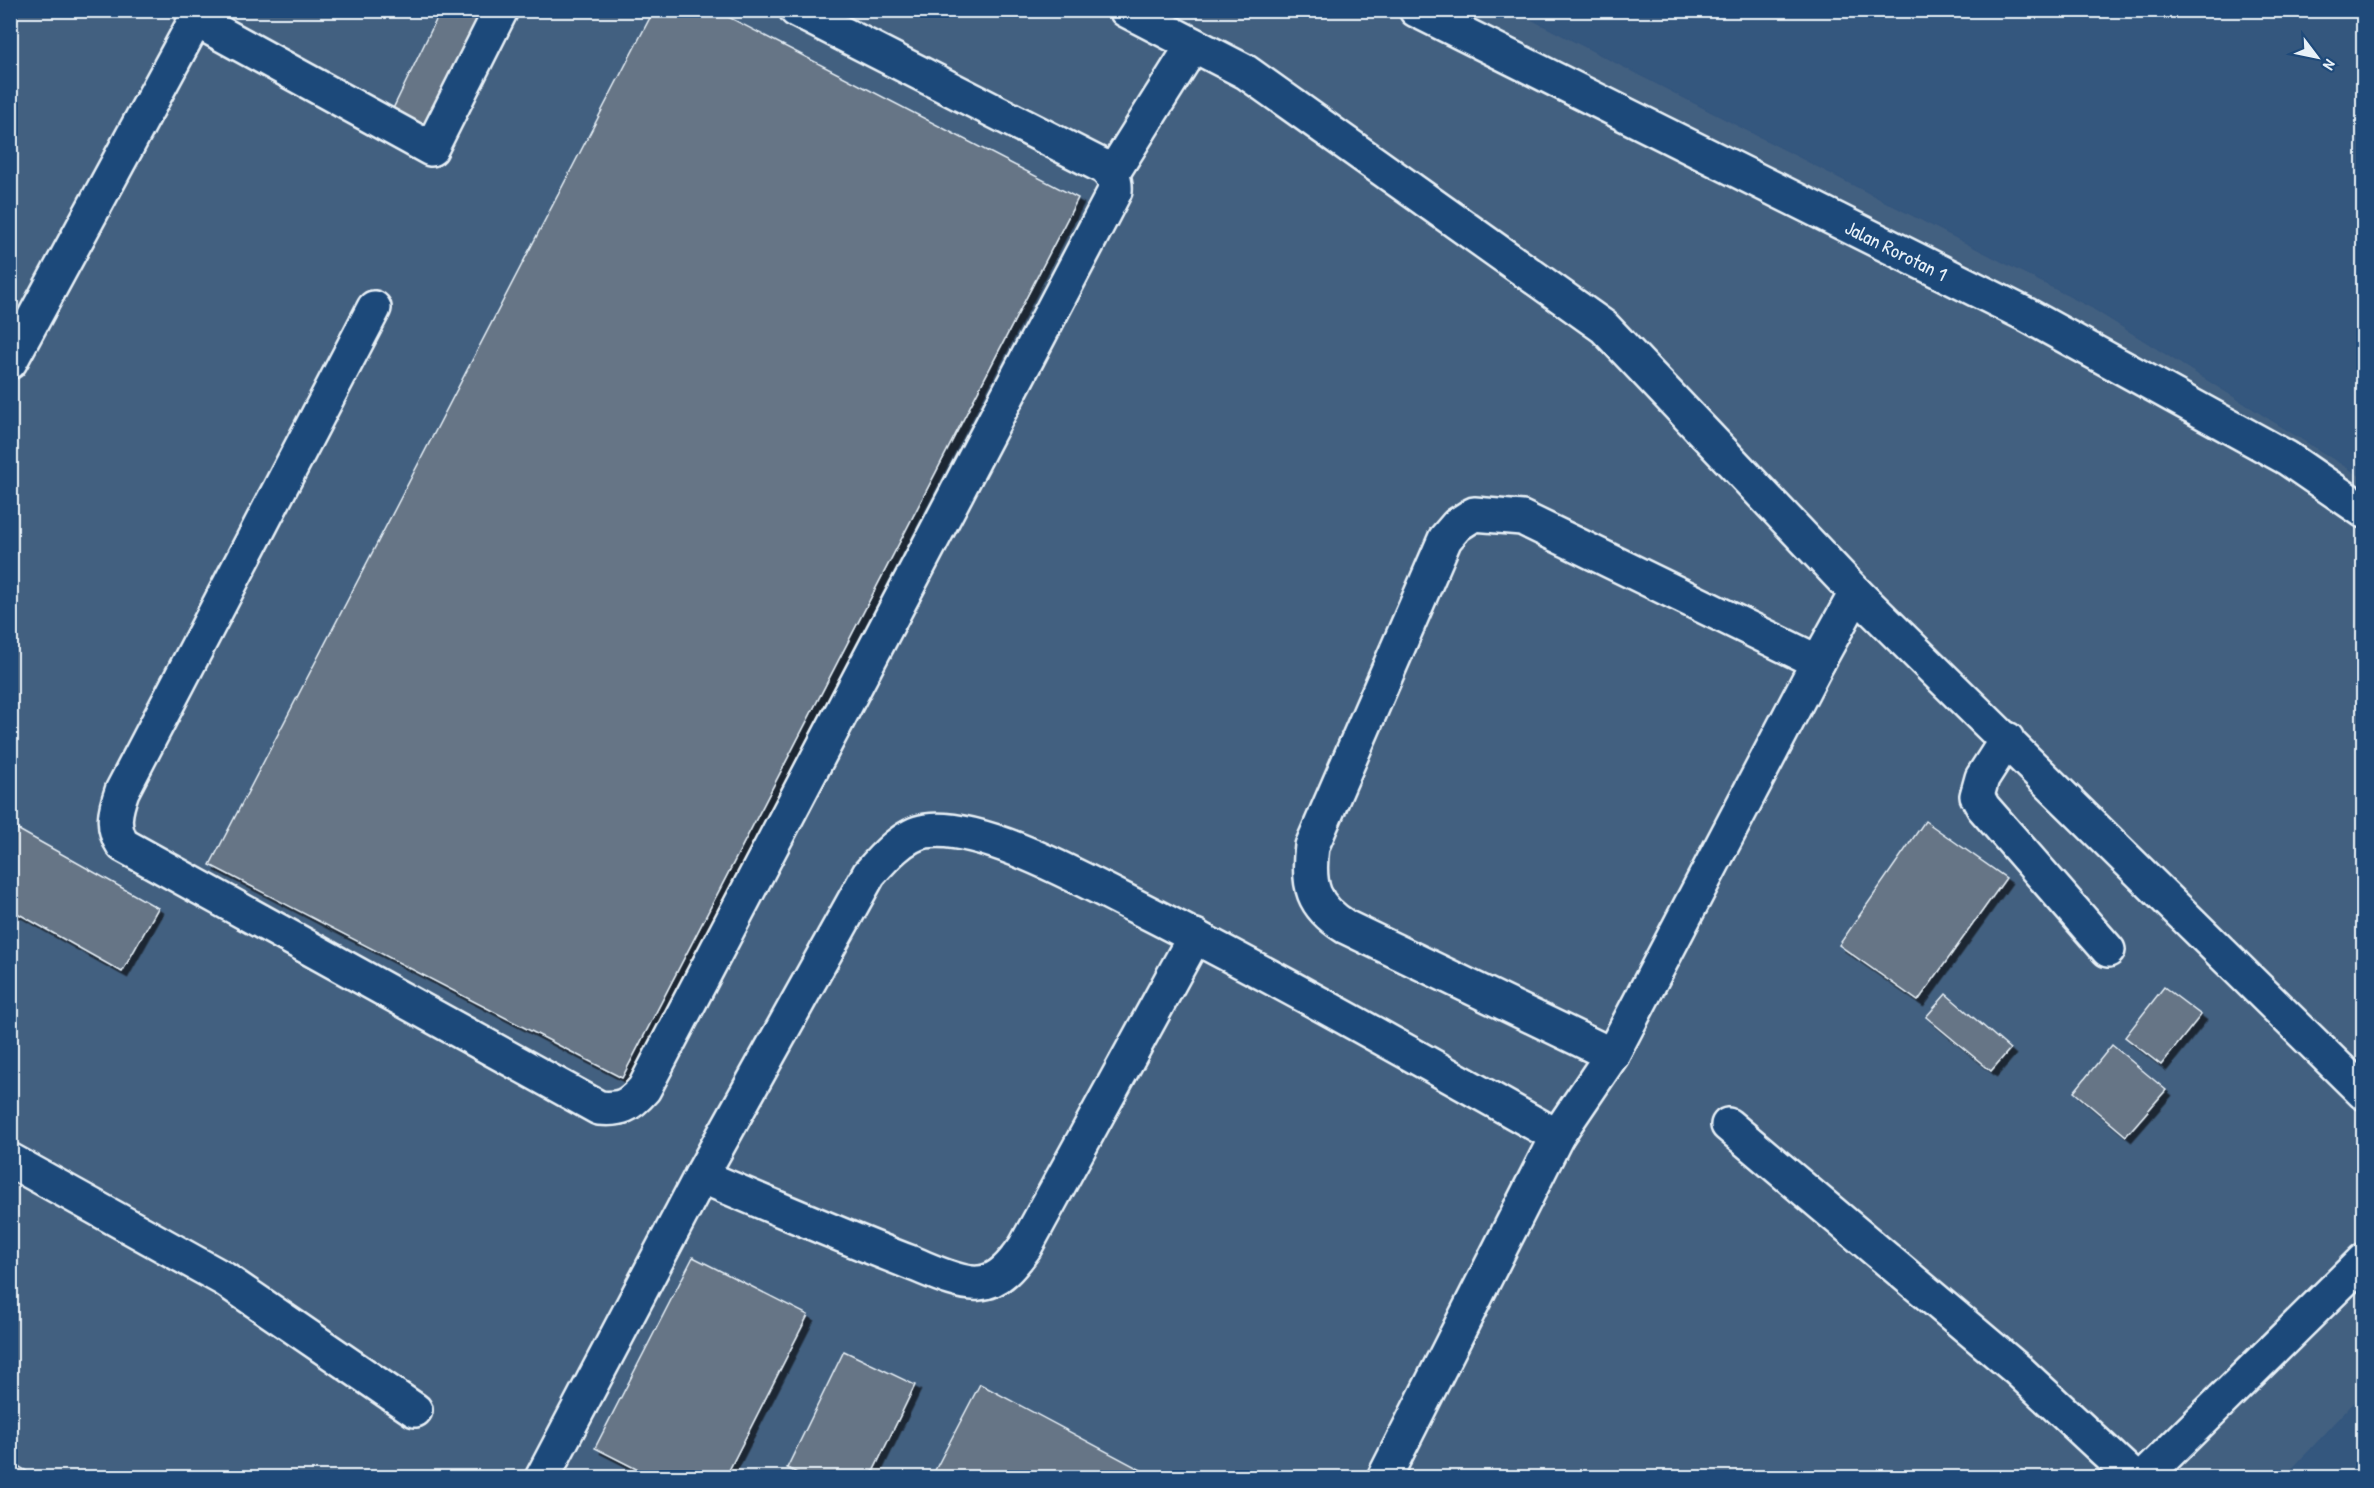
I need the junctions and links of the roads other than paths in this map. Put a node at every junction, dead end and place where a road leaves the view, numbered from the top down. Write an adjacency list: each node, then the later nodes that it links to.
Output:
1 (501, 10): 5 (street)
2 (796, 10): 7 (street)
3 (1126, 10): 6 (street)
4 (1416, 10): 10 (street, Jalan Rorotan 1)
5 (199, 15): 9 (street)
6 (1193, 45): 7 (street); 11 (street)
7 (1112, 174): 8 (street)
8 (374, 308)
9 (10, 362)
10 (2364, 511)
11 (1856, 593): 12 (street); 13 (street)
12 (1818, 662): 16 (street); 16 (street)
13 (2007, 739): 15 (street); 17 (street)
14 (1195, 936): 19 (street); 21 (street); 21 (street)
15 (2108, 950)
16 (1612, 1055): 19 (street)
17 (2364, 1093)
18 (1728, 1125): 26 (street)
19 (1557, 1136): 25 (street)
20 (10, 1160): 23 (street)
21 (701, 1176): 24 (street)
22 (2364, 1260): 27 (street)
23 (416, 1410)
24 (542, 1478)
25 (1384, 1478)
26 (2134, 1478)
27 (2143, 1478)

